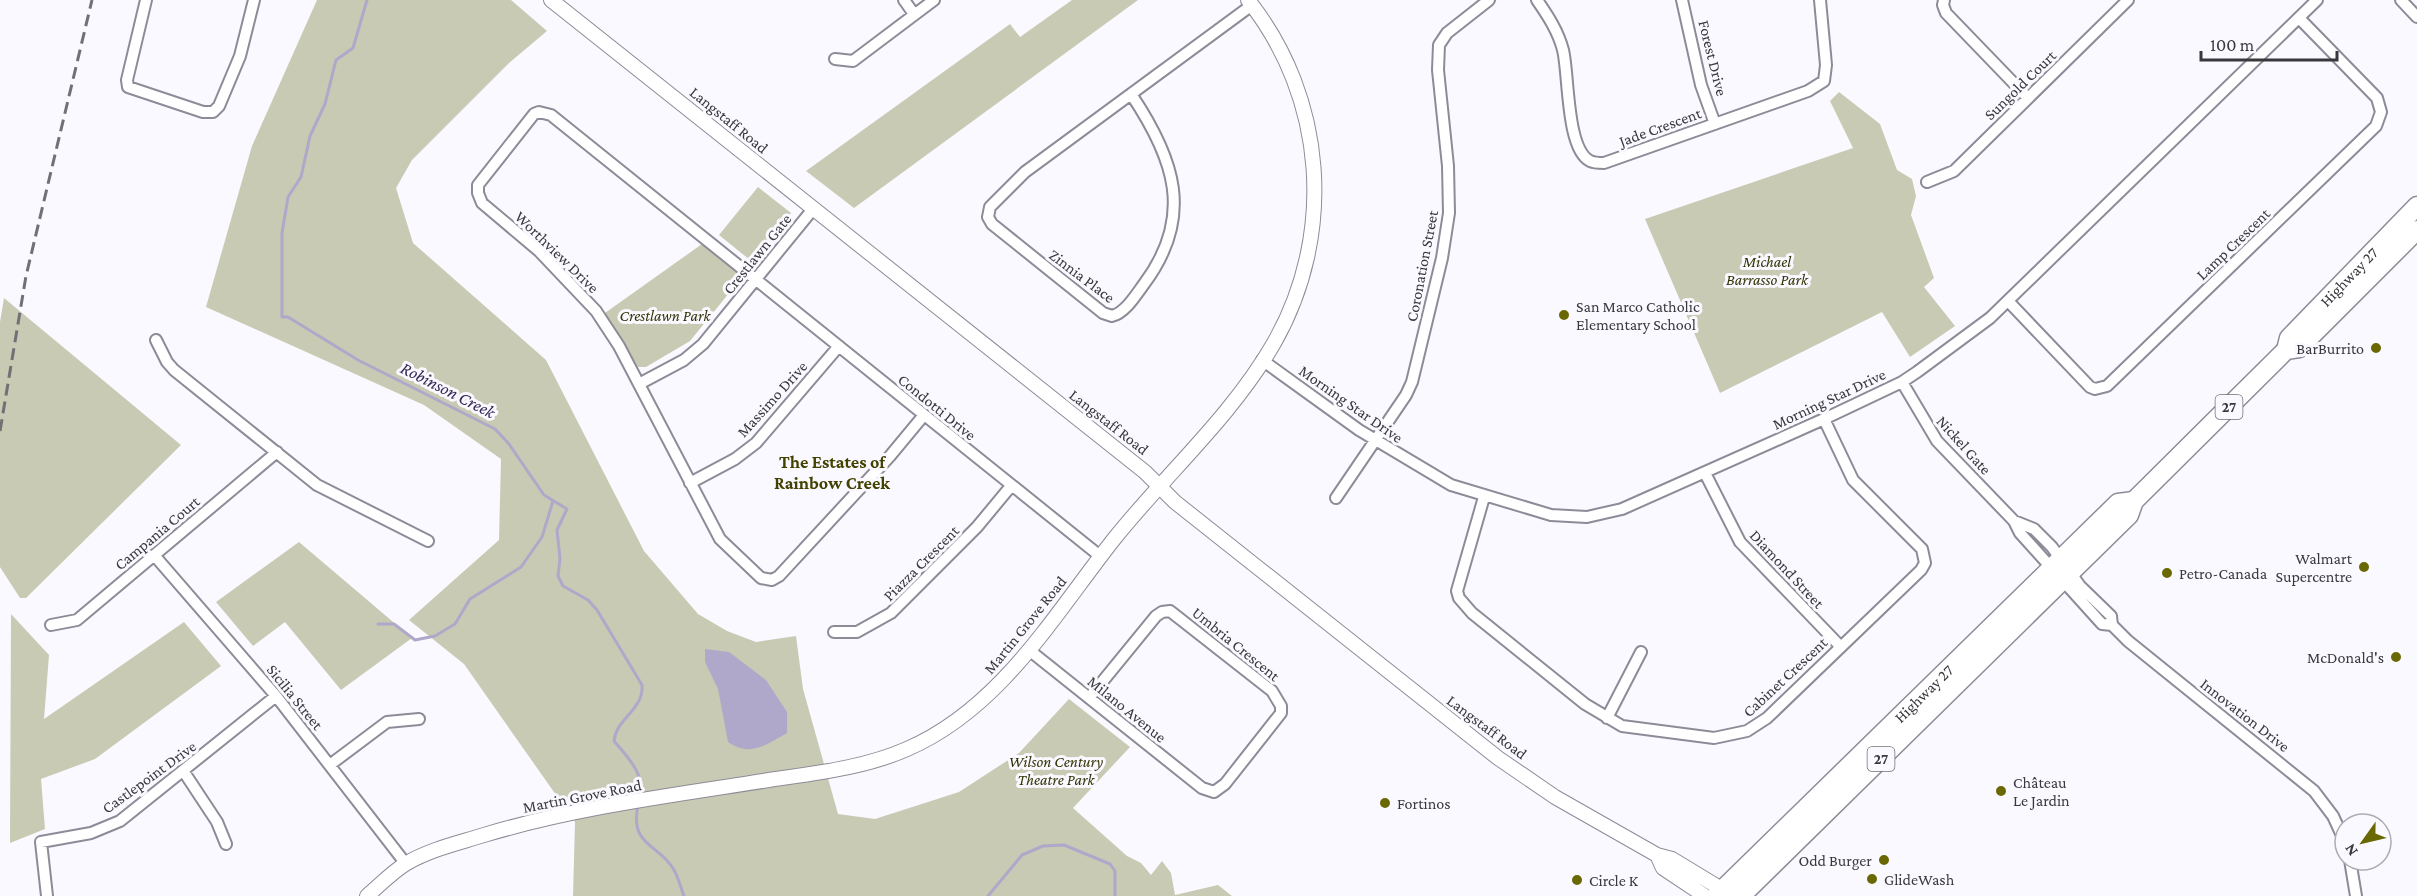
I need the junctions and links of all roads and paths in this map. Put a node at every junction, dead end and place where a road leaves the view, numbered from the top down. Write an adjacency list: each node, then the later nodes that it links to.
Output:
1 (146, 0): 2 (street)
2 (254, 0)
3 (551, 0): 24 (street, Langstaff Road)
4 (904, 0): 15 (street)
5 (934, 0): 15 (street)
6 (1489, 0): 36 (street, Coronation Street)
7 (1537, 0): 21 (street, Jade Crescent)
8 (1682, 0): 21 (street, Forest Drive)
9 (1820, 0): 21 (street, Jade Crescent)
10 (1944, 0): 20 (street)
11 (2128, 0): 20 (street, Sungold Court)
12 (2317, 0): 17 (street, Morning Star Drive)
13 (2401, 0): 16 (street)
14 (1250, 2): 19 (street, Zinnia Place); 31 (street, Martin Grove Road)
15 (914, 14): 18 (street)
16 (2417, 16)
17 (2299, 18): 27 (street, Morning Star Drive); 27 (street, Lamp Crescent)
18 (835, 59)
19 (1131, 94): 19 (street, Zinnia Place)
20 (2028, 98): 22 (street, Sungold Court)
21 (1715, 124)
22 (1927, 182)
23 (2417, 206): 30 (main road, Highway 27 / 27)
24 (813, 209): 26 (street, Crestlawn Gate); 41 (street, Langstaff Road)
25 (2417, 231): 30 (main road, Highway 27 / 27)
26 (756, 280): 29 (street, Condotti Drive); 33 (street, Crestlawn Gate); 33 (street, Worthview Drive)
27 (2008, 301): 32 (street, Morning Star Drive)
28 (156, 340): 37 (street)
29 (839, 346): 34 (street, Condotti Drive); 39 (street, Massimo Drive)
30 (2286, 350): 47 (main road, Highway 27 / 27)
31 (1262, 360): 36 (street, Morning Star Drive); 41 (street, Martin Grove Road)
32 (1902, 382): 35 (street, Morning Star Drive); 47 (street, Nickel Gate)
33 (639, 384): 39 (street, Worthview Drive)
34 (924, 415): 39 (street, Worthview Drive); 40 (street, Condotti Drive)
35 (1824, 418): 38 (street, Morning Star Drive); 50 (street, Cabinet Crescent)
36 (1376, 441): 42 (street, Morning Star Drive); 43 (street)
37 (278, 453): 44 (street); 45 (street, Campania Court)
38 (1705, 473): 42 (street, Morning Star Drive); 50 (street, Diamond Street)
39 (690, 483)
40 (1011, 486): 46 (street, Condotti Drive); 49 (street, Piazza Crescent)
41 (1160, 486): 46 (street, Martin Grove Road); 62 (street, Langstaff Road)
42 (1484, 497): 55 (street, Cabinet Crescent)
43 (1336, 498)
44 (428, 541)
45 (154, 555): 48 (street, Campania Court); 53 (street, Sicilia Street)
46 (1100, 556): 51 (street, Martin Grove Road)
47 (2061, 570): 60 (street, Innovation Drive); 65 (main road, Highway 27 / 27); 69 (main road, Highway 27 / 27)
48 (51, 625)
49 (834, 632)
50 (1840, 646): 55 (street, Cabinet Crescent)
51 (1029, 650): 54 (street, Milano Avenue); 63 (street, Martin Grove Road)
52 (1641, 652): 55 (street)
53 (276, 696): 57 (street, Sicilia Street); 58 (street, Castlepoint Drive)
54 (1089, 698): 59 (street, Milano Avenue); 59 (street, Umbria Crescent)
55 (1607, 718)
56 (419, 719): 57 (street)
57 (330, 764): 63 (street, Sicilia Street)
58 (184, 772): 61 (street); 66 (street, Castlepoint Drive)
59 (1208, 792)
60 (2333, 816)
61 (226, 844)
62 (1657, 855): 65 (street, Langstaff Road); 68 (street, Langstaff Road)
63 (406, 864): 67 (street, Martin Grove Road)
64 (2352, 872): 70 (street)
65 (1724, 894)
66 (47, 896)
67 (367, 896)
68 (1705, 896)
69 (1741, 896)
70 (2356, 896)

